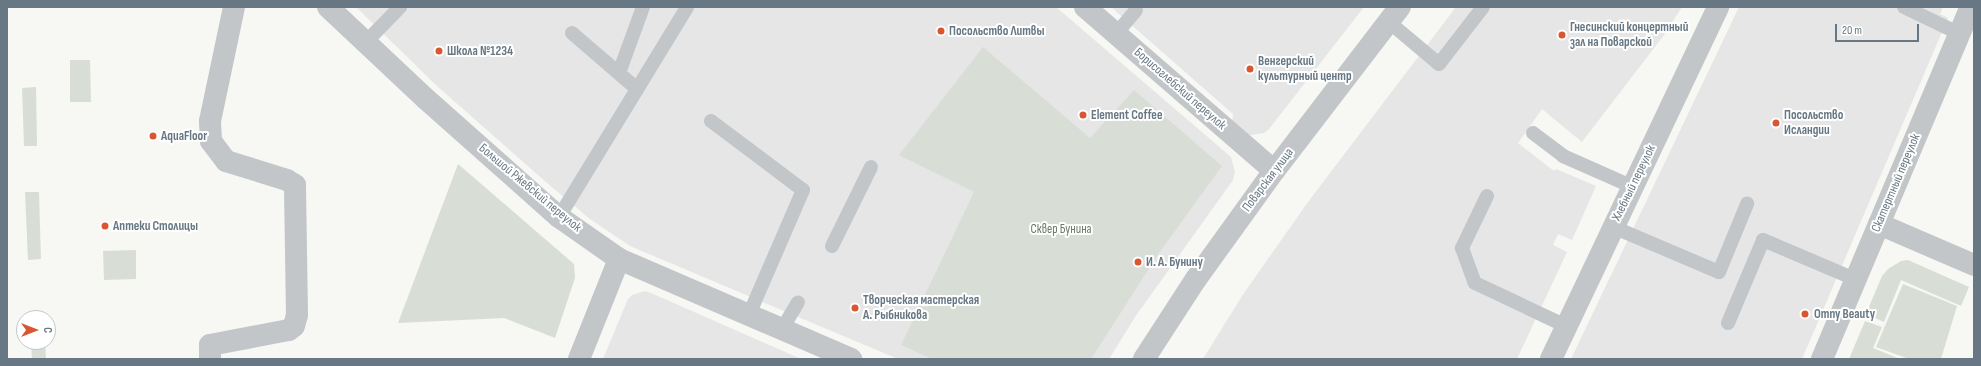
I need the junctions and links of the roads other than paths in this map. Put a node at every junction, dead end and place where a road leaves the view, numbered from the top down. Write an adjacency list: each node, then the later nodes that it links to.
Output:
1 (234, 7): 38 (street)
2 (328, 7): 16 (street, Большой Ржевский переулок)
3 (400, 7): 16 (lane)
4 (643, 7): 17 (lane)
5 (686, 7): 18 (lane)
6 (1085, 7): 14 (street, Борисоглебский переулок)
7 (1483, 7): 12 (lane)
8 (1718, 7): 23 (street, Хлебный переулок)
9 (1904, 7): 15 (lane)
10 (1971, 7): 15 (street, Скатертный переулок)
11 (1136, 10): 14 (lane)
12 (1395, 14): 22 (street, Поварская улица)
13 (572, 33): 17 (lane)
14 (1116, 34): 22 (street, Борисоглебский переулок)
15 (1960, 34): 27 (street, Скатертный переулок)
16 (366, 42): 26 (street, Большой Ржевский переулок)
17 (619, 73): 18 (lane)
18 (637, 89): 26 (lane)
19 (711, 121): 34 (lane)
20 (1533, 134): 23 (lane)
21 (871, 167): 29 (lane)
22 (1274, 171): 41 (street, Поварская улица)
23 (1633, 187): 28 (street, Хлебный переулок)
24 (1487, 196): 36 (lane)
25 (1747, 204): 28 (lane)
26 (559, 217): 30 (street, Большой Ржевский переулок)
27 (1879, 224): 31 (street); 32 (street, Скатертный переулок)
28 (1613, 227): 36 (street, Хлебный переулок)
29 (832, 246)
30 (619, 259): 34 (street, Большой Ржевский переулок); 39 (street)
31 (1974, 265)
32 (1855, 279): 35 (lane); 43 (street, Скатертный переулок)
33 (798, 302): 37 (lane)
34 (749, 315): 37 (street, Большой Ржевский переулок)
35 (1728, 323)
36 (1566, 326): 42 (street, Хлебный переулок)
37 (782, 329): 40 (street, Большой Ржевский переулок)
38 (210, 359)
39 (580, 359)
40 (852, 359)
41 (1144, 359)
42 (1551, 359)
43 (1822, 359)

